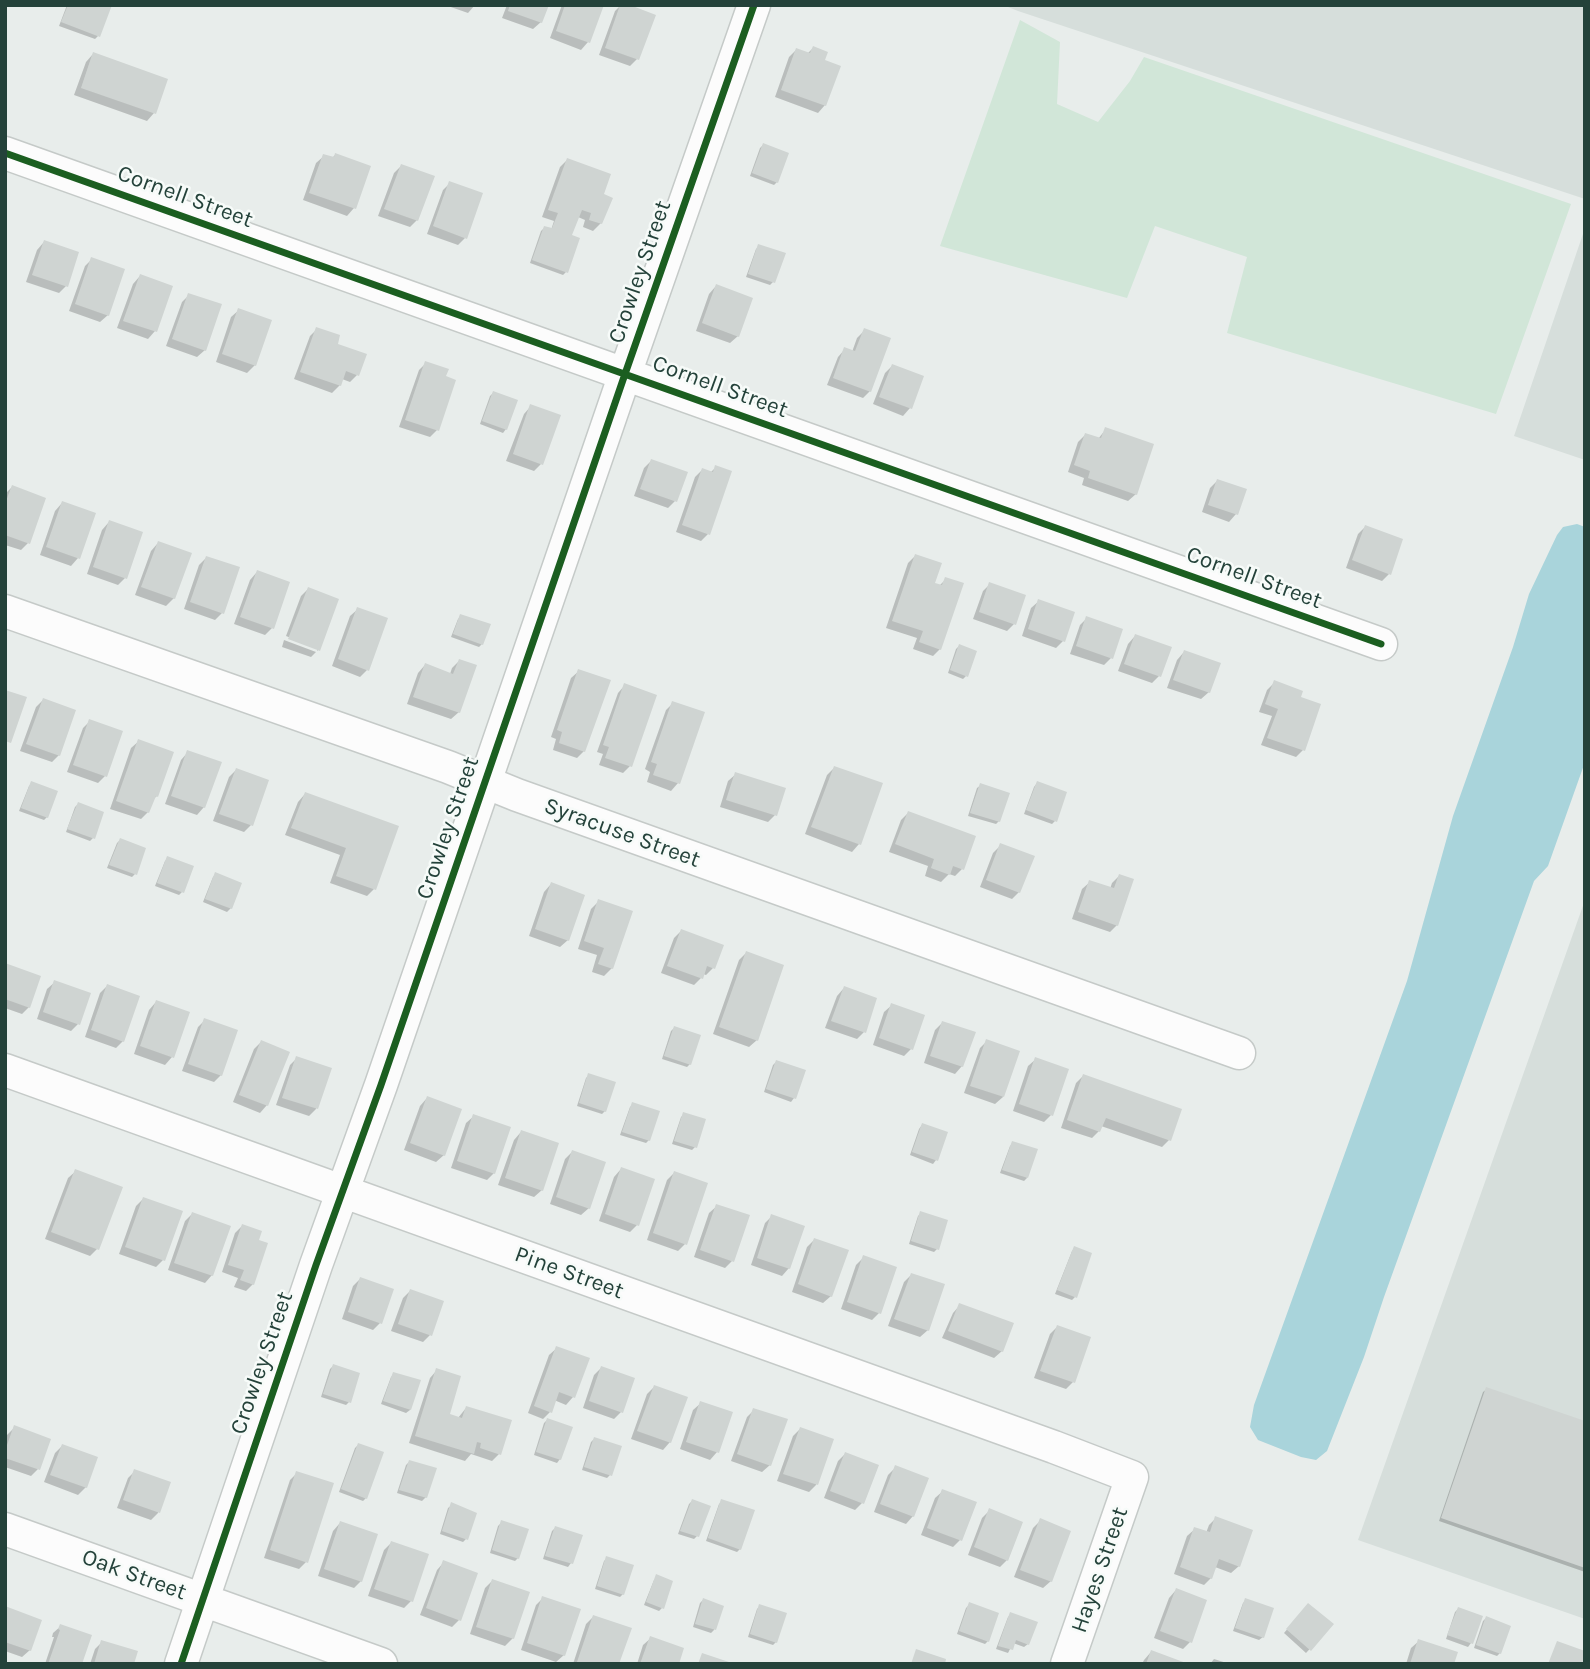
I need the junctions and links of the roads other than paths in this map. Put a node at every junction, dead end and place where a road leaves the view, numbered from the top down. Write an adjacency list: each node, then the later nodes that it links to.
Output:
1 (754, 5): 3 (street, Crowley Street)
2 (5, 153): 3 (street, Cornell Street)
3 (625, 374): 5 (street, Cornell Street); 6 (street, Crowley Street)
4 (5, 611): 6 (street, Syracuse Street)
5 (1381, 644)
6 (484, 781): 7 (street, Syracuse Street); 9 (street, Crowley Street)
7 (1239, 1053)
8 (5, 1070): 9 (street, Pine Street)
9 (342, 1191): 10 (street, Pine Street); 12 (street, Crowley Street)
10 (1132, 1477): 15 (street, Hayes Street)
11 (5, 1528): 12 (street, Oak Street)
12 (203, 1600): 13 (street, Crowley Street); 14 (street, Oak Street)
13 (181, 1664)
14 (381, 1664)
15 (1067, 1664)

